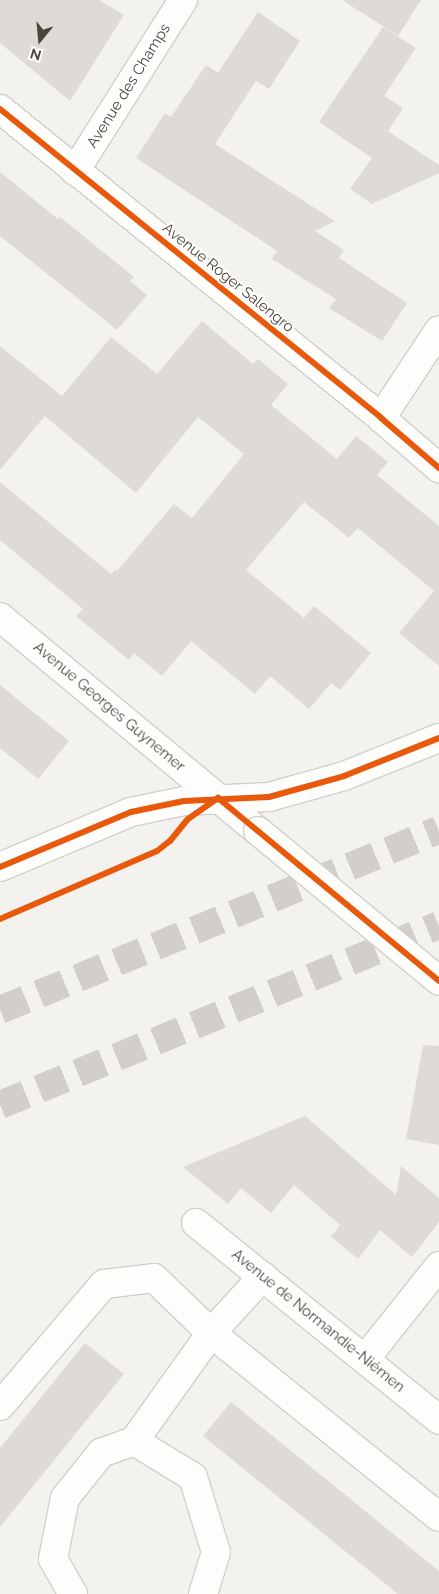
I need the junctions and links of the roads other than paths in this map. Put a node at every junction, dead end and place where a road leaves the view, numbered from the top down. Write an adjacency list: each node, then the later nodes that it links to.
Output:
1 (183, 0): 3 (street, Avenue des Champs)
2 (0, 109): 3 (street, Avenue Roger Salengro)
3 (76, 171): 5 (street, Avenue Roger Salengro)
4 (439, 330): 5 (street)
5 (381, 418): 6 (street, Avenue Roger Salengro)
6 (439, 468)
7 (0, 617): 9 (street, Avenue Georges Guynemer)
8 (439, 738): 9 (street)
9 (218, 798): 10 (street); 11 (street, Avenue Georges Guynemer, bridge)
10 (0, 867)
11 (439, 982)
12 (196, 1223): 14 (street, Avenue de Normandie-Niémen)
13 (439, 1266): 16 (street)
14 (263, 1276): 15 (street); 16 (street, Avenue de Normandie-Niémen)
15 (211, 1333): 17 (street); 19 (street); 20 (street)
16 (365, 1359): 18 (street, Avenue de Normandie-Niémen)
17 (0, 1406)
18 (439, 1420)
19 (134, 1441): 21 (street); 22 (street)
20 (439, 1517)
21 (73, 1594)
22 (203, 1594)

